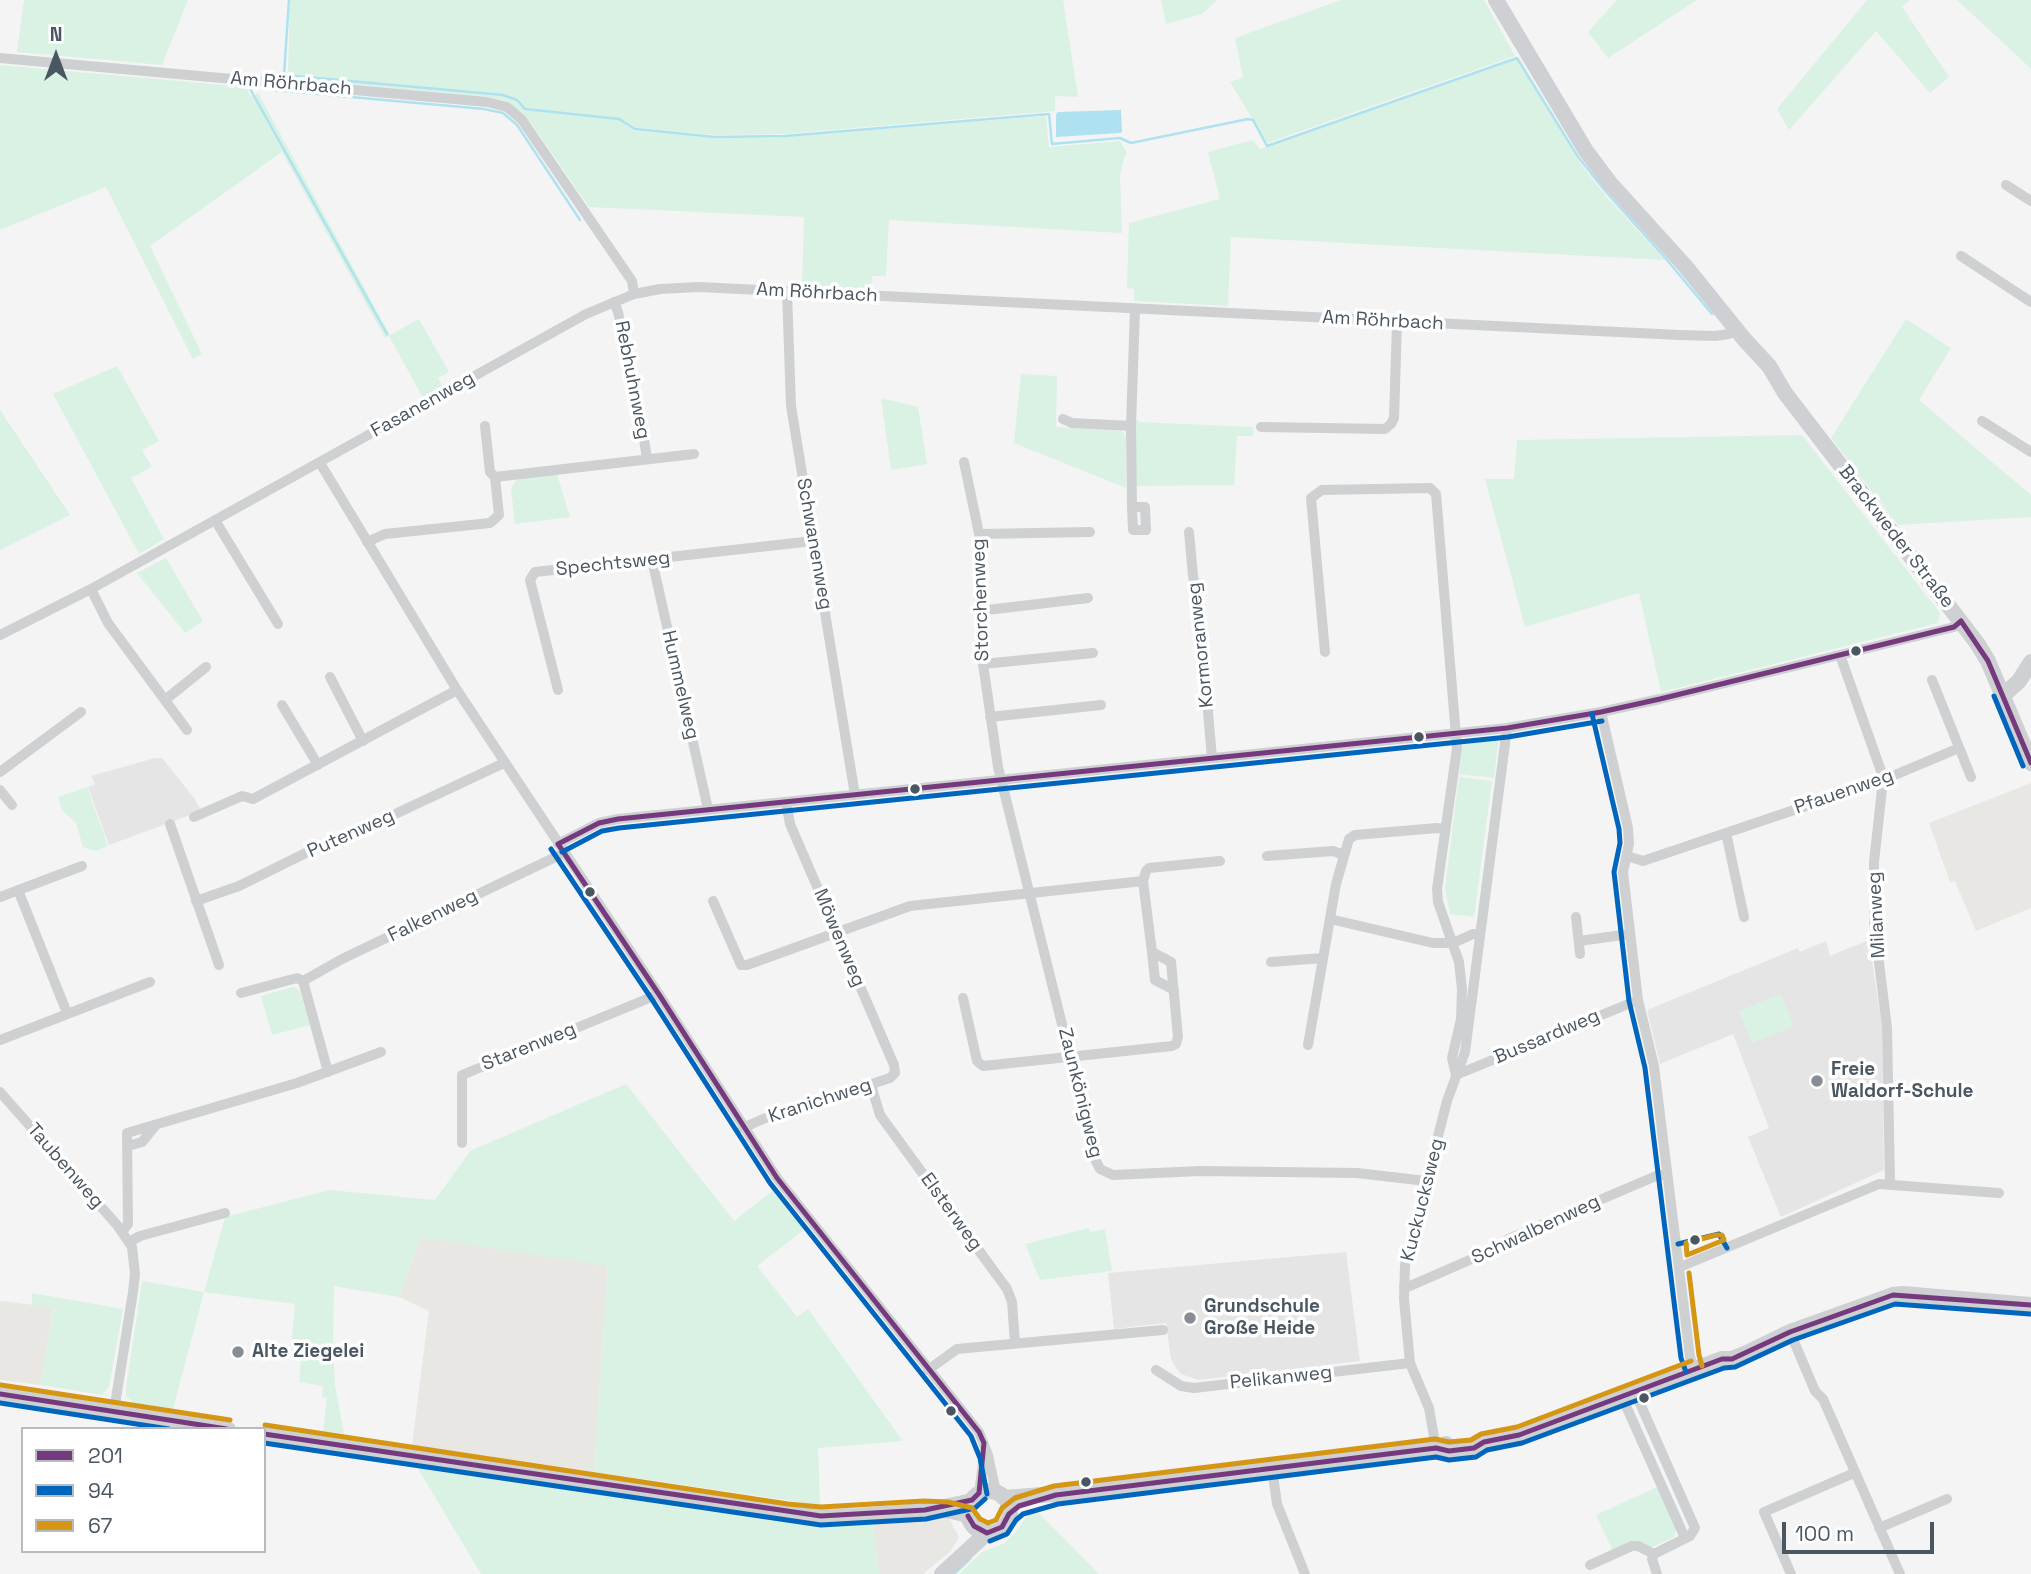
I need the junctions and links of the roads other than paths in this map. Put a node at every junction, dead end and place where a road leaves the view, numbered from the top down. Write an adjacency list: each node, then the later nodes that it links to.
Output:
1 (1496, 0): 12 (main road, Brackweder Straße)
2 (0, 58): 7 (street, Am Röhrbach)
3 (2006, 185): 4 (street)
4 (2031, 201)
5 (1961, 257): 9 (street)
6 (788, 292): 7 (street, Am Röhrbach); 10 (street, Am Röhrbach); 29 (street, Schwanenweg)
7 (634, 294): 8 (street, Fasanenweg)
8 (614, 302): 20 (street, Rebhuhnweg); 21 (street, Fasanenweg)
9 (2031, 302)
10 (1135, 309): 11 (street, Am Röhrbach); 16 (street)
11 (1398, 322): 12 (street, Am Röhrbach); 17 (street)
12 (1740, 334): 35 (main road, Brackweder Straße)
13 (1063, 419): 16 (street)
14 (1982, 421): 18 (street)
15 (485, 426): 23 (street)
16 (1130, 426): 24 (street)
17 (1261, 427)
18 (2031, 452)
19 (694, 454): 20 (street, Rebhuhnweg)
20 (647, 459): 23 (street, Rebhuhnweg)
21 (320, 463): 25 (street, Fasanenweg); 30 (street)
22 (964, 463): 28 (street, Storchenweg)
23 (495, 477): 30 (street)
24 (1132, 507)
25 (215, 520): 32 (street, Fasanenweg); 36 (street)
26 (1090, 532): 28 (street)
27 (1189, 533): 60 (street, Kormoranweg)
28 (980, 534): 34 (street, Storchenweg)
29 (813, 541): 31 (street, Spechtsweg); 69 (street, Schwanenweg)
30 (367, 542): 46 (street)
31 (652, 560): 47 (street, Spechtsweg); 72 (street, Hummelweg)
32 (91, 589): 37 (street, Fasanenweg); 49 (street)
33 (1088, 598): 34 (street)
34 (979, 611): 42 (street, Storchenweg)
35 (1961, 621): 40 (street, Falkenweg); 48 (main road, Brackweder Straße)
36 (278, 624)
37 (0, 635)
38 (1325, 652): 57 (street, Kuckucksweg)
39 (1093, 653): 42 (street)
40 (1840, 655): 53 (street, Falkenweg); 67 (street, Milanweg)
41 (2031, 662): 48 (main road)
42 (982, 664): 54 (street, Storchenweg)
43 (206, 667): 49 (street)
44 (330, 677): 58 (street)
45 (1933, 680): 59 (street)
46 (457, 690): 58 (street); 61 (street)
47 (558, 690)
48 (2002, 693): 62 (main road, Brackweder Straße)
49 (165, 700): 56 (street)
50 (282, 705): 63 (street)
51 (1101, 705): 54 (street)
52 (81, 712): 64 (street)
53 (1601, 712): 55 (street, Falkenweg); 80 (street)
54 (990, 717): 66 (street, Storchenweg)
55 (1507, 729): 57 (street, Falkenweg); 93 (street, Kuckucksweg)
56 (187, 730)
57 (1456, 733): 60 (street, Falkenweg); 75 (street, Kuckucksweg)
58 (363, 741): 63 (street)
59 (1959, 748): 65 (street); 67 (street, Pfauenweg)
60 (1212, 758): 66 (street, Falkenweg)
61 (504, 763): 77 (street); 87 (street, Putenweg)
62 (2031, 763)
63 (318, 765): 73 (street)
64 (0, 772)
65 (1971, 777)
66 (1002, 779): 69 (street, Falkenweg); 85 (street, Zaunkönigweg)
67 (1882, 780): 76 (street, Pfauenweg); 123 (street, Milanweg)
68 (0, 790): 71 (street)
69 (855, 795): 70 (street, Falkenweg)
70 (786, 802): 72 (street, Falkenweg); 92 (street, Möwenweg)
71 (12, 805)
72 (708, 810): 77 (street, Falkenweg)
73 (194, 817)
74 (170, 824): 87 (street)
75 (1445, 830): 78 (street); 96 (street, Kuckucksweg)
76 (1726, 833): 80 (street, Pfauenweg); 90 (street)
77 (561, 848): 102 (street, Falkenweg); 106 (street)
78 (1344, 855): 79 (street); 91 (street)
79 (1266, 856)
80 (1627, 856): 94 (street)
81 (1220, 861): 83 (street)
82 (82, 866): 84 (street)
83 (1143, 881): 85 (street); 97 (street)
84 (18, 890): 86 (street); 109 (street)
85 (1030, 893): 92 (street); 113 (street, Zaunkönigweg)
86 (0, 897)
87 (196, 901): 101 (street)
88 (713, 901): 92 (street)
89 (1576, 917): 95 (street)
90 (1744, 917)
91 (1330, 919): 96 (street); 99 (street)
92 (836, 932): 115 (street, Möwenweg)
93 (1480, 934): 96 (street); 116 (street, Kuckucksweg)
94 (1630, 934): 95 (street); 108 (street)
95 (1579, 941): 98 (street)
96 (1453, 943): 116 (street, Kuckucksweg)
97 (1152, 952): 104 (street); 104 (street)
98 (1580, 954)
99 (1323, 958): 100 (street); 111 (street)
100 (1271, 962)
101 (219, 965)
102 (303, 981): 105 (street, Falkenweg); 114 (street)
103 (150, 982): 109 (street)
104 (1174, 990): 113 (street)
105 (241, 993)
106 (659, 994): 119 (street); 120 (street, Starenweg)
107 (963, 998): 113 (street)
108 (1638, 1000): 116 (street, Bussardweg); 121 (street)
109 (67, 1013): 110 (street)
110 (0, 1040)
111 (1308, 1045)
112 (381, 1052): 114 (street)
113 (1071, 1057): 122 (street, Zaunkönigweg)
114 (328, 1072): 126 (street)
115 (895, 1073): 117 (street, Kranichweg)
116 (1456, 1075): 122 (street, Kuckucksweg)
117 (871, 1085): 119 (street, Kranichweg); 133 (street, Elsterweg)
118 (0, 1092): 126 (street, Taubenweg)
119 (743, 1128): 136 (street)
120 (462, 1143)
121 (1667, 1174): 128 (street); 129 (street, Schwalbenweg)
122 (1426, 1181): 129 (street, Kuckucksweg)
123 (1891, 1183): 124 (street); 128 (street)
124 (1998, 1193)
125 (225, 1213): 127 (street)
126 (122, 1232): 127 (street, Taubenweg)
127 (129, 1242): 140 (street, Taubenweg)
128 (1680, 1266): 135 (street)
129 (1404, 1286): 134 (street, Kuckucksweg)
130 (2031, 1305): 132 (main road)
131 (1163, 1330): 133 (street)
132 (1790, 1332): 135 (main road); 145 (street)
133 (1015, 1343): 136 (street)
134 (1410, 1363): 137 (street, Pelikanweg); 143 (street, Kuckucksweg)
135 (1694, 1369): 139 (main road)
136 (928, 1370): 148 (street)
137 (1156, 1370)
138 (0, 1394): 140 (street)
139 (1628, 1394): 143 (main road); 151 (street)
140 (114, 1411): 141 (street)
141 (216, 1427)
142 (266, 1434): 148 (street)
143 (1437, 1448): 144 (main road)
144 (1272, 1468): 146 (main road); 154 (street)
145 (1854, 1473): 150 (street); 156 (street)
146 (1056, 1495): 148 (main road); 149 (main road)
147 (1947, 1499): 150 (street)
148 (983, 1508): 149 (main road); 149 (main road); 153 (main road)
149 (1009, 1514)
150 (1879, 1528): 157 (street)
151 (1654, 1554): 152 (street); 155 (street)
152 (1590, 1564)
153 (942, 1574)
154 (1305, 1574)
155 (1657, 1574)
156 (1791, 1574)
157 (1900, 1574)

